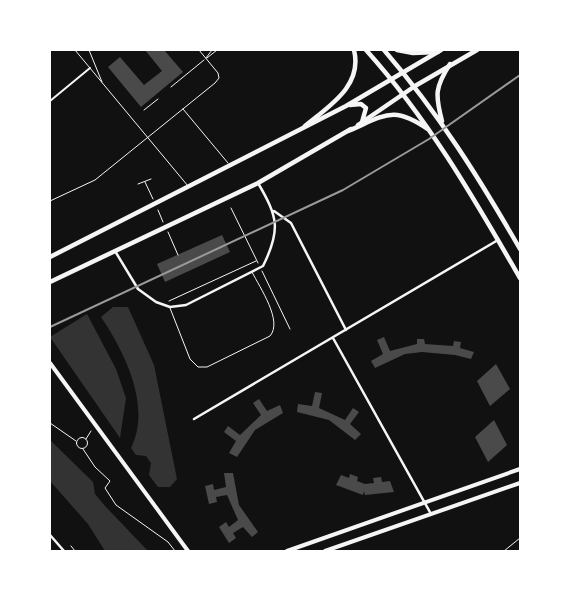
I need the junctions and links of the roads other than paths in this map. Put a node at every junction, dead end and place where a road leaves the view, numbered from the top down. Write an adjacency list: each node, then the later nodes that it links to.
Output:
1 (75, 50): 14 (lane)
2 (89, 50): 17 (lane)
3 (200, 50): 12 (lane)
4 (212, 50): 12 (lane)
5 (216, 50): 12 (lane)
6 (354, 50): 25 (main road)
7 (366, 50): 16 (main road)
8 (384, 50): 15 (main road)
9 (397, 50): 11 (main road)
10 (477, 50): 13 (main road)
11 (439, 51): 15 (main road)
12 (206, 58): 22 (lane)
13 (450, 64): 18 (main road); 24 (main road)
14 (90, 68): 17 (lane); 20 (street)
15 (404, 72): 16 (main road); 18 (main road)
16 (392, 79): 19 (main road); 21 (main road)
17 (102, 83): 28 (lane)
18 (415, 86): 19 (main road); 24 (main road)
19 (404, 93): 23 (main road); 27 (main road)
20 (50, 101)
21 (346, 106): 23 (main road); 25 (main road)
22 (183, 109): 28 (lane); 29 (lane)
23 (362, 123): 26 (main road)
24 (444, 124): 35 (main road)
25 (305, 126): 29 (main road)
26 (348, 131): 27 (main road); 30 (main road)
27 (433, 132): 34 (main road)
28 (148, 138): 31 (lane); 32 (lane)
29 (230, 166): 31 (main road)
30 (258, 183): 33 (street); 36 (main road)
31 (189, 187): 37 (main road)
32 (50, 201)
33 (273, 210): 38 (street); 42 (street)
34 (498, 240): 39 (main road); 42 (street)
35 (520, 249)
36 (115, 251): 40 (main road); 41 (street)
37 (50, 257)
38 (252, 271): 41 (street); 41 (lane)
39 (520, 278)
40 (50, 282)
41 (170, 307)
42 (346, 330): 43 (street)
43 (333, 338): 45 (street); 48 (street)
44 (50, 363): 52 (street)
45 (194, 419)
46 (520, 469): 48 (street)
47 (520, 483): 49 (street)
48 (425, 503): 49 (street); 53 (street)
49 (432, 514): 54 (street)
50 (50, 535): 51 (street)
51 (64, 551)
52 (188, 551)
53 (287, 551)
54 (325, 551)

